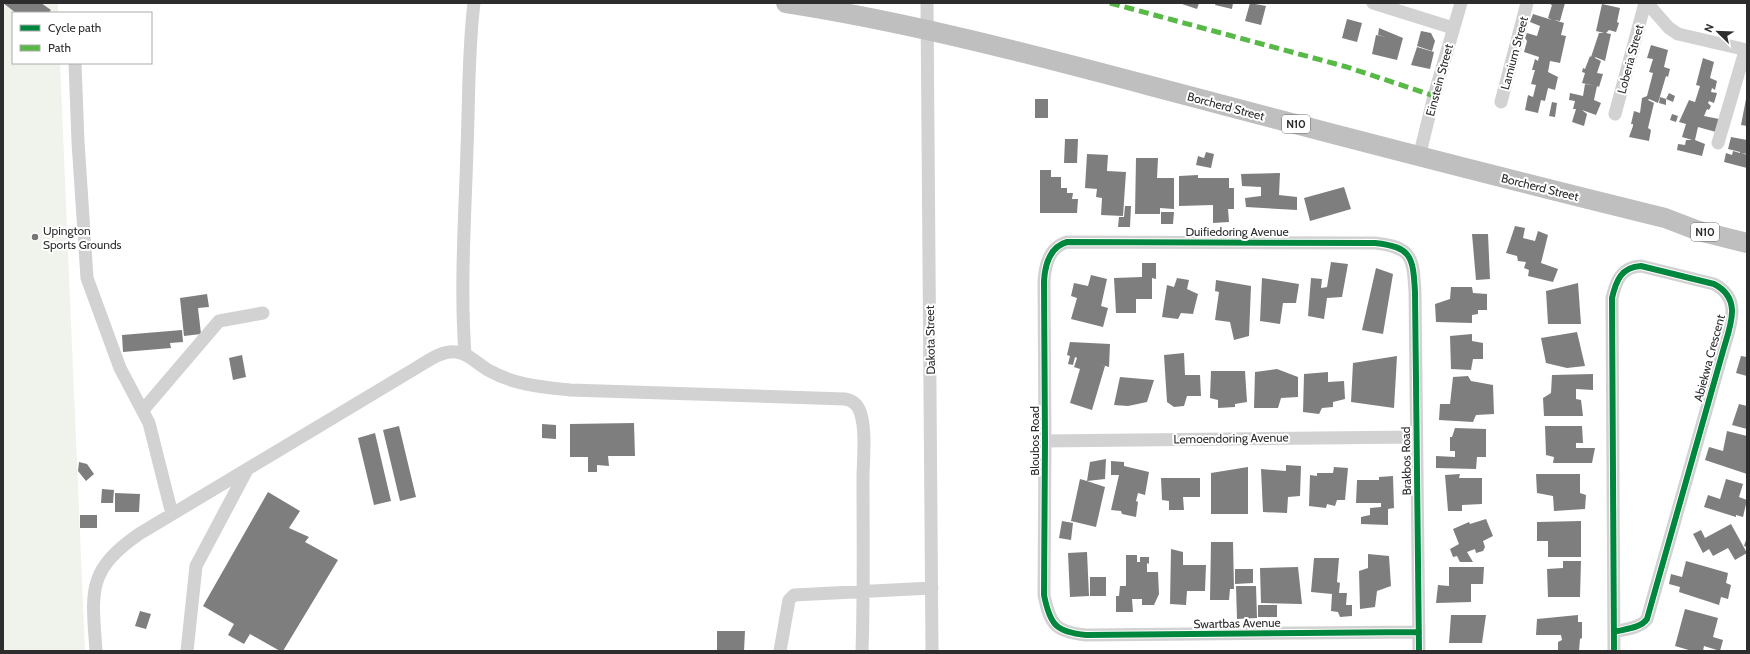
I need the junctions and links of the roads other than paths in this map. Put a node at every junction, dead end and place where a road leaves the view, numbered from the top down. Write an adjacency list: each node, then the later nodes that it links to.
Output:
1 (474, 3): 22 (street)
2 (786, 3): 9 (highway, N10)
3 (927, 3): 9 (street, Dakota Street)
4 (1372, 3): 8 (street)
5 (1461, 3): 8 (street, Einstein Street)
6 (1527, 3): 12 (street, Lamium Street)
7 (1646, 3): 10 (street); 13 (street, Loberia Street)
8 (1453, 28): 15 (street, Einstein Street)
9 (927, 30): 15 (highway, Borcherd Street / N10); 28 (street, Dakota Street)
10 (1746, 51): 14 (street)
11 (75, 64): 23 (street)
12 (1501, 102)
13 (1615, 114)
14 (1718, 143)
15 (1419, 157): 16 (highway, Borcherd Street / N10)
16 (1665, 218): 17 (highway, Borcherd Street / N10); 18 (highway, Borcherd Street / N10)
17 (1747, 231)
18 (1747, 243)
19 (1051, 253): 20 (street, Duifiedoring Avenue); 25 (street, Bloubos Road)
20 (1414, 270): 24 (street, Brakbos Road)
21 (263, 313): 23 (street)
22 (465, 354): 26 (street); 29 (street)
23 (143, 410): 27 (street)
24 (1416, 437): 25 (street, Lemoendoring Avenue); 31 (street, Brakbos Road)
25 (1045, 441): 30 (street, Bloubos Road)
26 (247, 469): 27 (street); 34 (street)
27 (172, 514): 33 (street)
28 (932, 588): 29 (street); 37 (street, Dakota Street)
29 (864, 592): 35 (street); 36 (street)
30 (1057, 627): 31 (street, Swartbas Avenue)
31 (1418, 632): 38 (street, Brakbos Road)
32 (1614, 632): 32 (street, Abiekwa Crescent); 39 (street, Abiekwa Crescent)
33 (96, 651)
34 (187, 651)
35 (780, 651)
36 (862, 651)
37 (932, 651)
38 (1420, 651)
39 (1614, 651)

